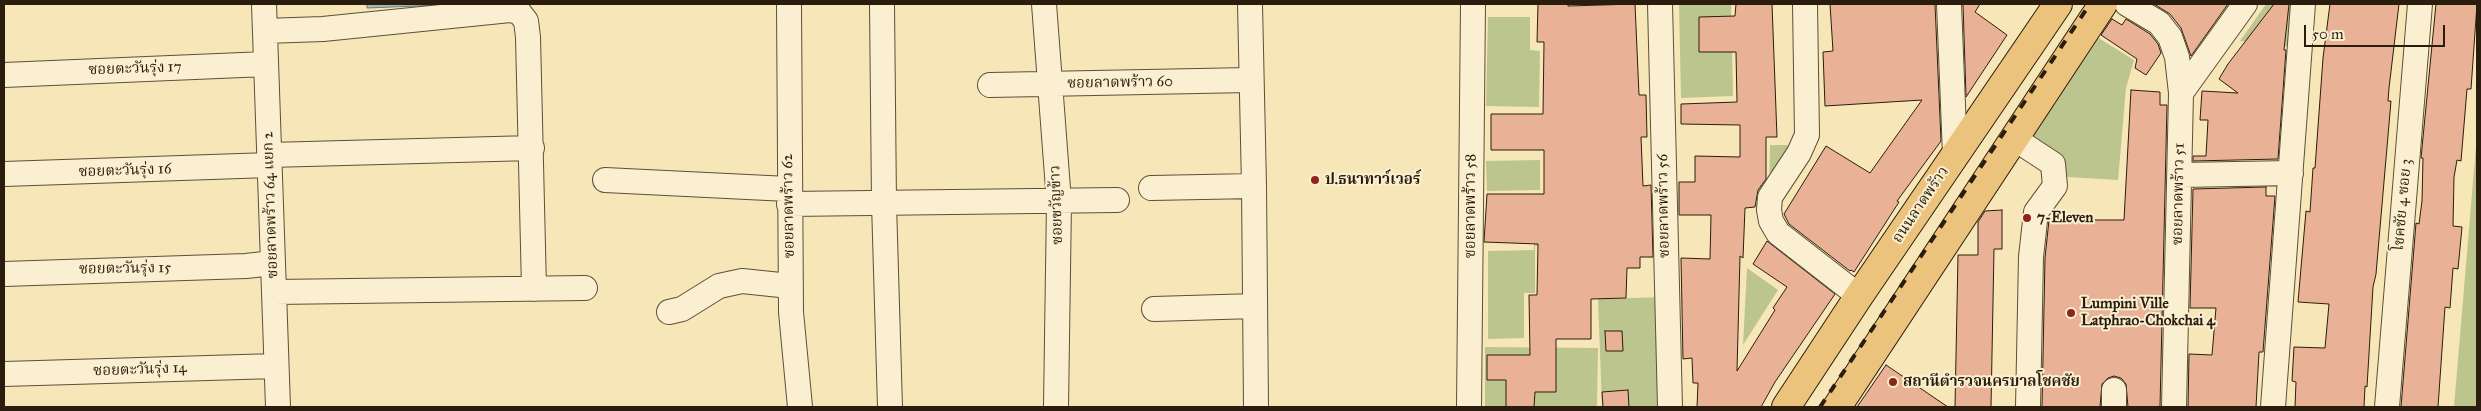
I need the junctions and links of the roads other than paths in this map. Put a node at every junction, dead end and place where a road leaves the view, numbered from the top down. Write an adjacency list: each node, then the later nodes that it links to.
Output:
1 (264, 4): 16 (street, ซอยลาดพร้าว 64 แยก 2)
2 (789, 4): 33 (street, ซอยลาดพร้าว 62)
3 (882, 4): 36 (street)
4 (1044, 4): 21 (street, ซอยขวัญข้าว)
5 (1250, 4): 19 (street)
6 (1472, 4): 54 (street, ซอยลาดพร้าว 58)
7 (1660, 4): 55 (street, ซอยลาดพร้าว 56)
8 (1805, 4): 43 (street)
9 (1949, 4): 25 (street)
10 (2058, 4): 25 (main road, ถนนลาดพร้าว)
11 (2103, 4): 23 (main road)
12 (2127, 4): 22 (street, ซอยลาดพร้าว 51)
13 (2245, 4): 22 (street)
14 (2303, 4): 27 (street)
15 (2420, 4): 61 (street, โชคชัย 4 ซอย 3)
16 (265, 31): 17 (street, ซอยลาดพร้าว 64 แยก 2); 24 (street)
17 (266, 64): 18 (street, ซอยตะวันรุ่ง 17); 26 (street, ซอยลาดพร้าว 64 แยก 2)
18 (4, 75)
19 (1250, 80): 21 (street, ซอยลาดพร้าว 60); 31 (street)
20 (990, 84): 21 (street, ซอยลาดพร้าว 60)
21 (1050, 85): 35 (street, ซอยขวัญข้าว)
22 (2180, 93): 29 (street, ซอยลาดพร้าว 51)
23 (2015, 139): 57 (main road); 58 (street)
24 (532, 148): 26 (street, ซอยตะวันรุ่ง 16); 41 (street)
25 (1955, 154): 43 (main road, ถนนลาดพร้าว)
26 (270, 160): 28 (street, ซอยตะวันรุ่ง 16); 37 (street, ซอยลาดพร้าว 64 แยก 2)
27 (2291, 173): 29 (street); 60 (street)
28 (4, 174)
29 (2180, 174): 59 (street, ซอยลาดพร้าว 51)
30 (605, 180): 33 (street)
31 (1254, 186): 32 (street); 44 (street)
32 (1151, 188)
33 (789, 197): 36 (street); 39 (street, ซอยลาดพร้าว 62)
34 (1117, 200): 35 (street)
35 (1059, 202): 36 (street); 52 (street, ซอยขวัญข้าว)
36 (884, 203): 51 (street)
37 (273, 263): 38 (street, ซอยตะวันรุ่ง 15); 42 (street, ซอยลาดพร้าว 64 แยก 2)
38 (4, 274)
39 (790, 286): 46 (street); 50 (street, ซอยลาดพร้าว 62)
40 (585, 288): 41 (street)
41 (534, 289): 42 (street)
42 (274, 292): 47 (street, ซอยลาดพร้าว 64 แยก 2)
43 (1859, 296): 56 (main road, ถนนลาดพร้าว)
44 (1255, 306): 45 (street); 53 (street)
45 (1154, 308)
46 (669, 312)
47 (276, 366): 48 (street, ซอยตะวันรุ่ง 14); 49 (street, ซอยลาดพร้าว 64 แยก 2)
48 (4, 374)
49 (278, 407)
50 (800, 407)
51 (890, 407)
52 (1056, 407)
53 (1256, 407)
54 (1469, 407)
55 (1670, 407)
56 (1786, 407)
57 (1837, 407)
58 (2028, 407)
59 (2174, 407)
60 (2273, 407)
61 (2387, 407)

